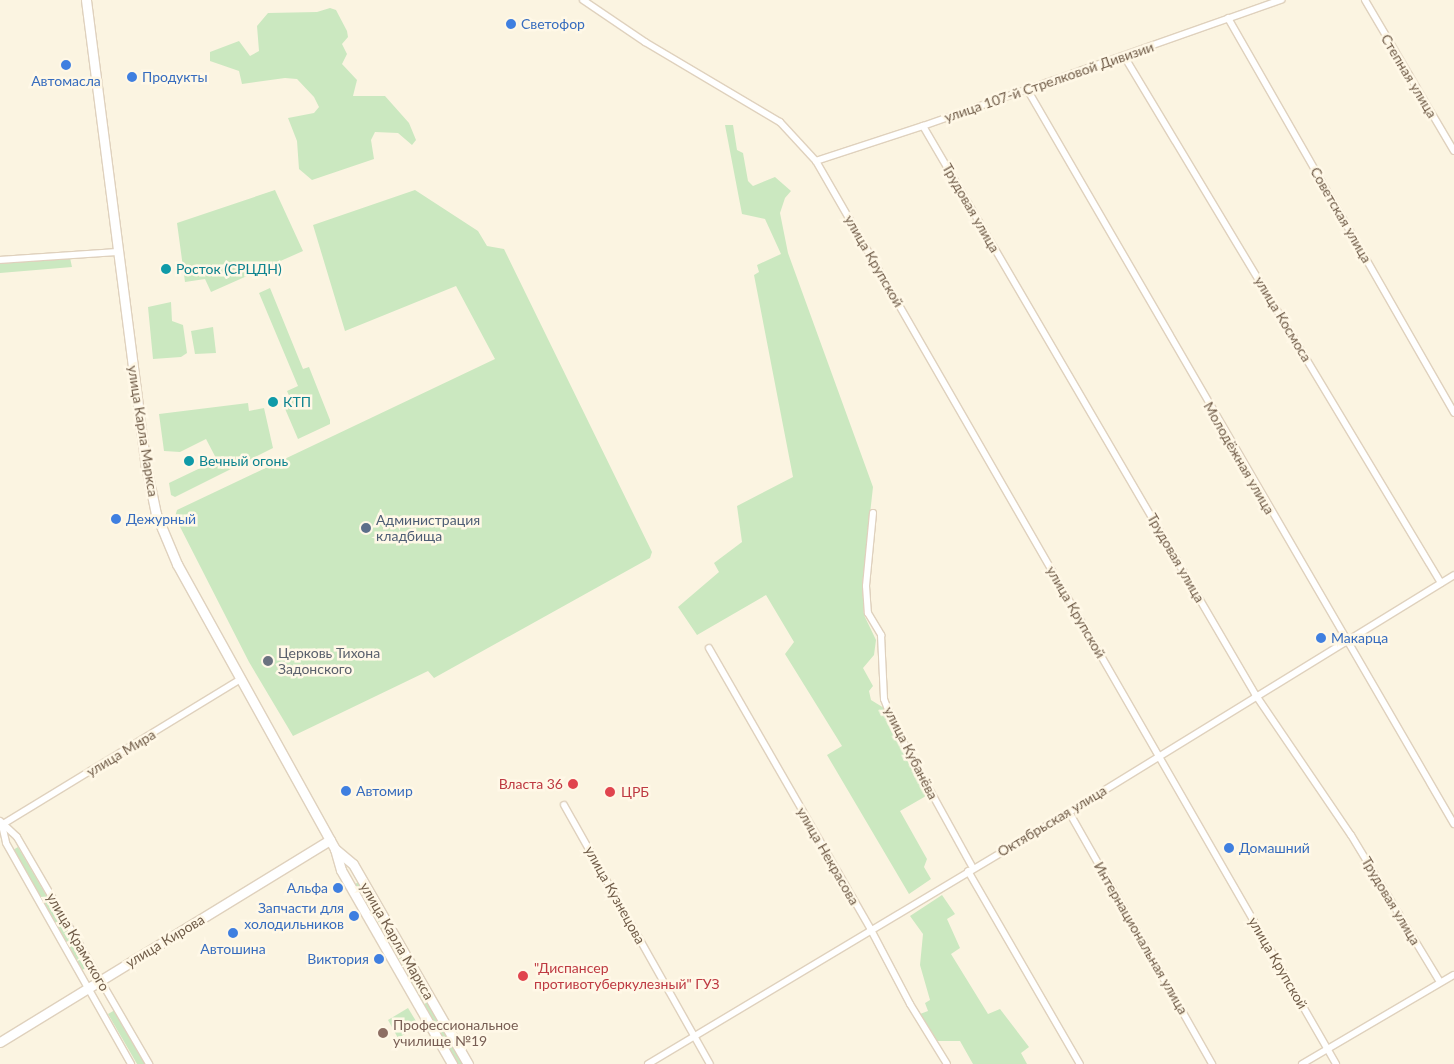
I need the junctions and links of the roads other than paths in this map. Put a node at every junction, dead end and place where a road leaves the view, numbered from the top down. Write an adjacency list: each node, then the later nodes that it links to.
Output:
1 (86, 0): 11 (main road, улица Карла Маркса)
2 (583, 0): 10 (street, улица Крупской)
3 (1281, 0): 5 (street, улица 107-й Стрелковой Дивизии)
4 (1365, 0): 9 (street, Степная улица)
5 (1228, 18): 6 (street, улица 107-й Стрелковой Дивизии); 13 (street, Советская улица)
6 (1124, 56): 7 (street, улица 107-й Стрелковой Дивизии); 16 (street, улица Космоса)
7 (1028, 89): 8 (street, улица 107-й Стрелковой Дивизии); 17 (street, Молодёжная улица)
8 (923, 126): 10 (street, улица 107-й Стрелковой Дивизии); 20 (street, Трудовая улица)
9 (1454, 151)
10 (816, 160): 21 (street, улица Крупской)
11 (118, 252): 12 (street); 19 (main road, улица Карла Маркса)
12 (0, 260)
13 (1454, 413)
14 (874, 513): 28 (street, улица Кубанёва)
15 (1454, 575): 16 (street, Октябрьская улица)
16 (1441, 583): 17 (street, Октябрьская улица)
17 (1345, 640): 20 (street, Октябрьская улица); 25 (street, Молодёжная улица)
18 (709, 648): 29 (street, улица Некрасова)
19 (241, 679): 24 (street, улица Мира); 26 (main road, улица Карла Маркса)
20 (1255, 694): 21 (street, Октябрьская улица); 32 (street, Трудовая улица)
21 (1158, 756): 23 (street, Октябрьская улица); 36 (street, улица Крупской)
22 (564, 805): 34 (street, улица Кузнецова)
23 (1069, 812): 28 (street, Октябрьская улица); 45 (street, Интернациональная улица)
24 (1, 824): 31 (street, улица Крамского); 33 (street, улица Крамского)
25 (1454, 824)
26 (330, 840): 27 (main road, улица Карла Маркса); 31 (main road, улица Кирова)
27 (335, 849): 39 (main road, улица Карла Маркса); 40 (main road, улица Карла Маркса)
28 (971, 869): 29 (street, Октябрьская улица); 44 (street, улица Кубанёва)
29 (870, 928): 34 (street, Октябрьская улица); 43 (street, улица Некрасова)
30 (1454, 975): 32 (street)
31 (100, 980): 33 (main road, улица Кирова); 38 (street, улица Крамского)
32 (1440, 982): 36 (street)
33 (86, 989): 35 (main road, улица Кирова); 37 (street, улица Крамского)
34 (694, 1037): 41 (street, Октябрьская улица); 42 (street, улица Кузнецова)
35 (0, 1042)
36 (1327, 1049): 46 (street); 47 (street, улица Крупской)
37 (131, 1064)
38 (149, 1064)
39 (452, 1064)
40 (468, 1064)
41 (648, 1064)
42 (710, 1064)
43 (947, 1064)
44 (1080, 1064)
45 (1212, 1064)
46 (1302, 1064)
47 (1336, 1064)

